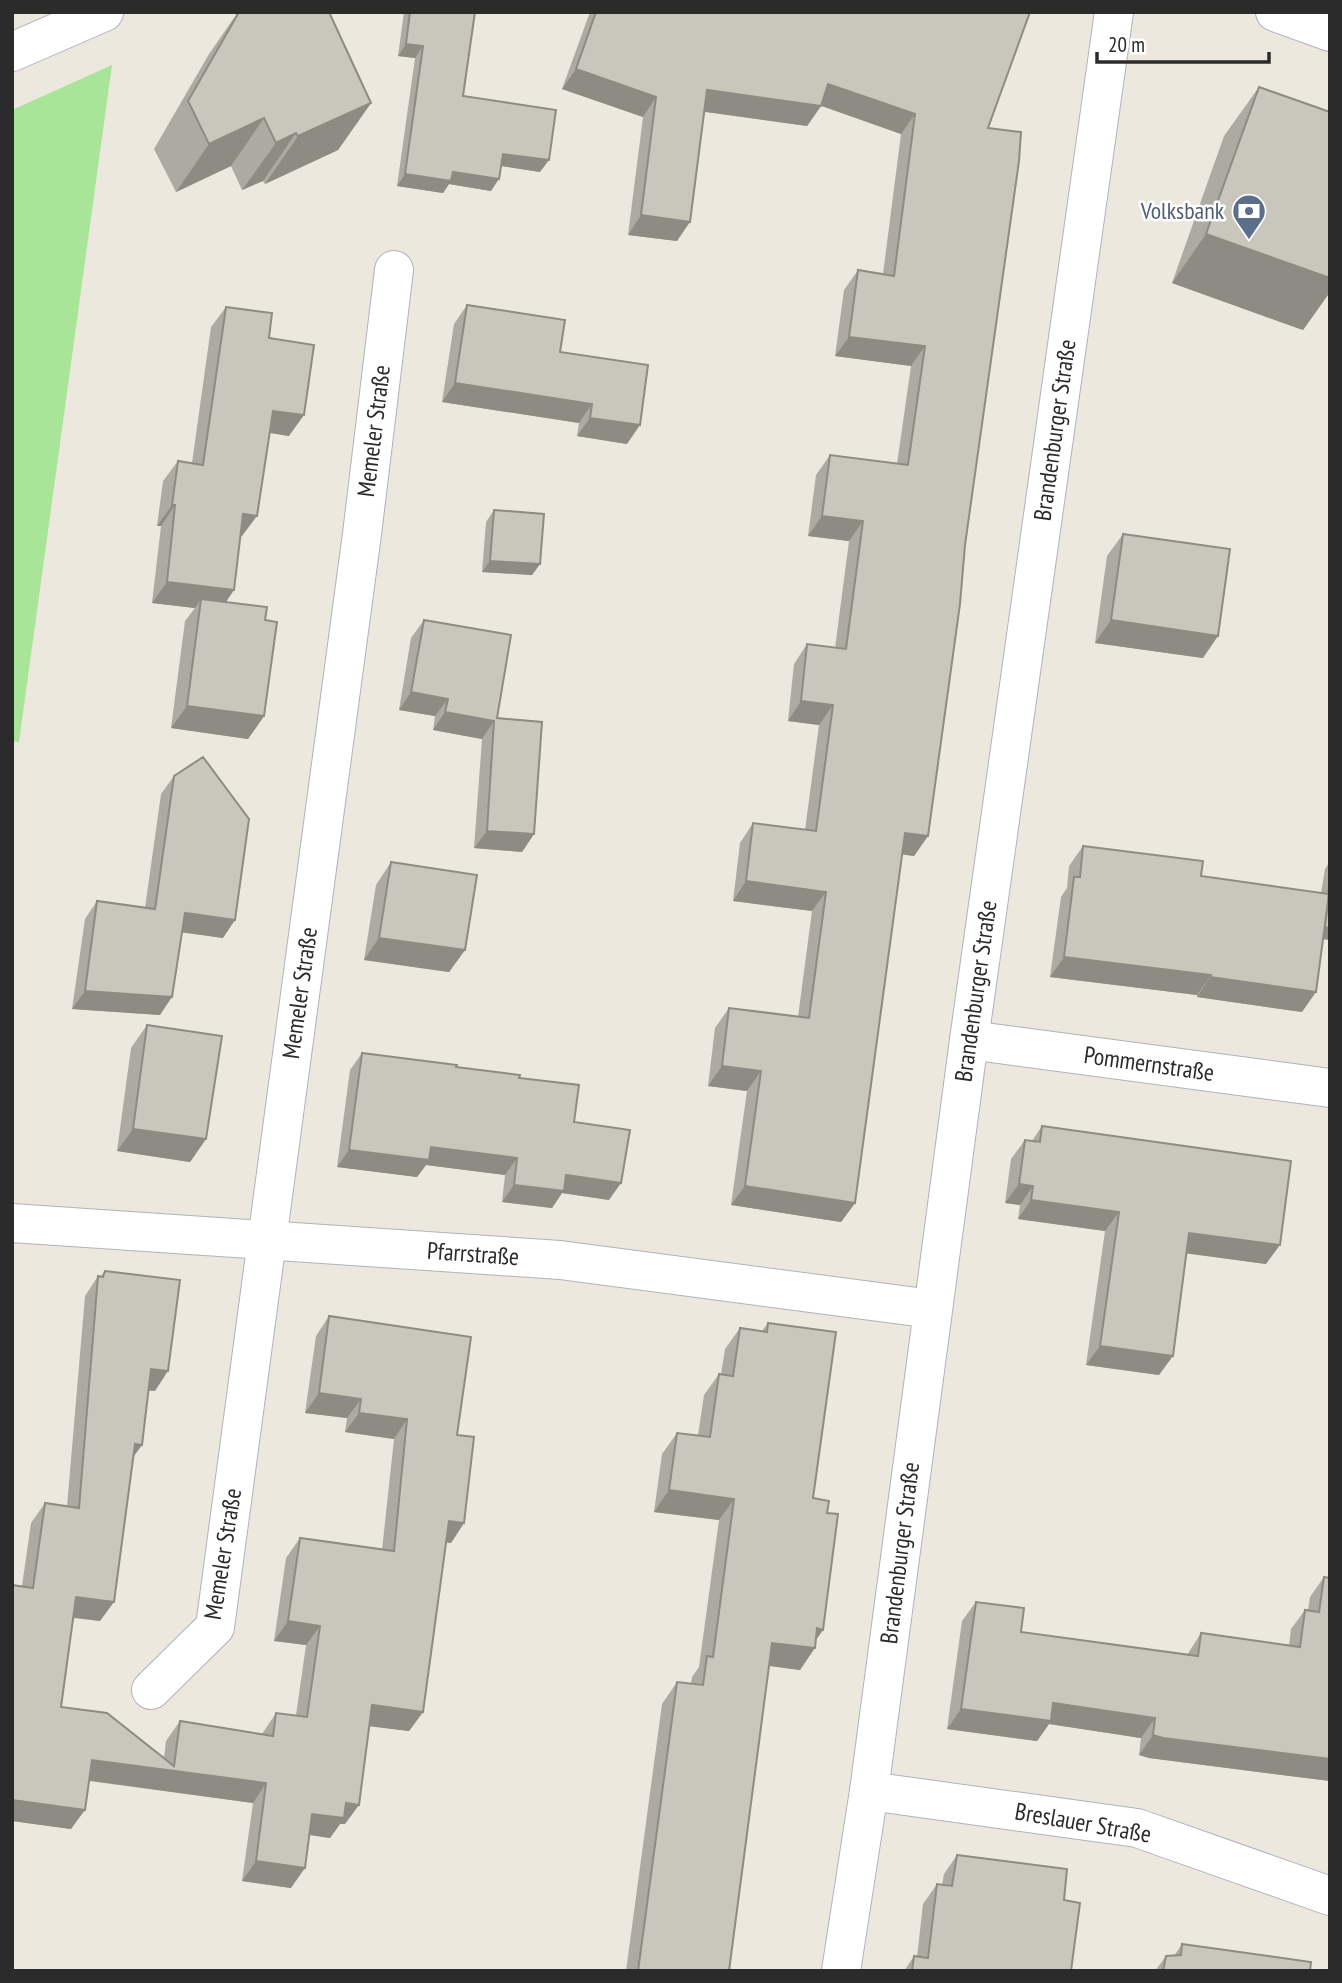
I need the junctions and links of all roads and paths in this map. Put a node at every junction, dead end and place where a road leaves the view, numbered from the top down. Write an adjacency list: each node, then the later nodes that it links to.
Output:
1 (104, 12): 5 (street)
2 (1114, 12): 7 (street, Brandenburger Straße)
3 (1275, 12): 4 (street)
4 (1330, 32)
5 (12, 52)
6 (394, 270): 10 (street, Memeler Straße)
7 (969, 1040): 8 (street, Pommernstraße); 11 (street, Brandenburger Straße)
8 (1330, 1088)
9 (12, 1223): 10 (street, Pfarrstraße)
10 (266, 1239): 11 (street, Pfarrstraße); 12 (street, Memeler Straße)
11 (932, 1309): 13 (street, Brandenburger Straße)
12 (151, 1690)
13 (869, 1791): 14 (street, Breslauer Straße); 15 (street, Brandenburger Straße)
14 (1330, 1896)
15 (841, 1971)

